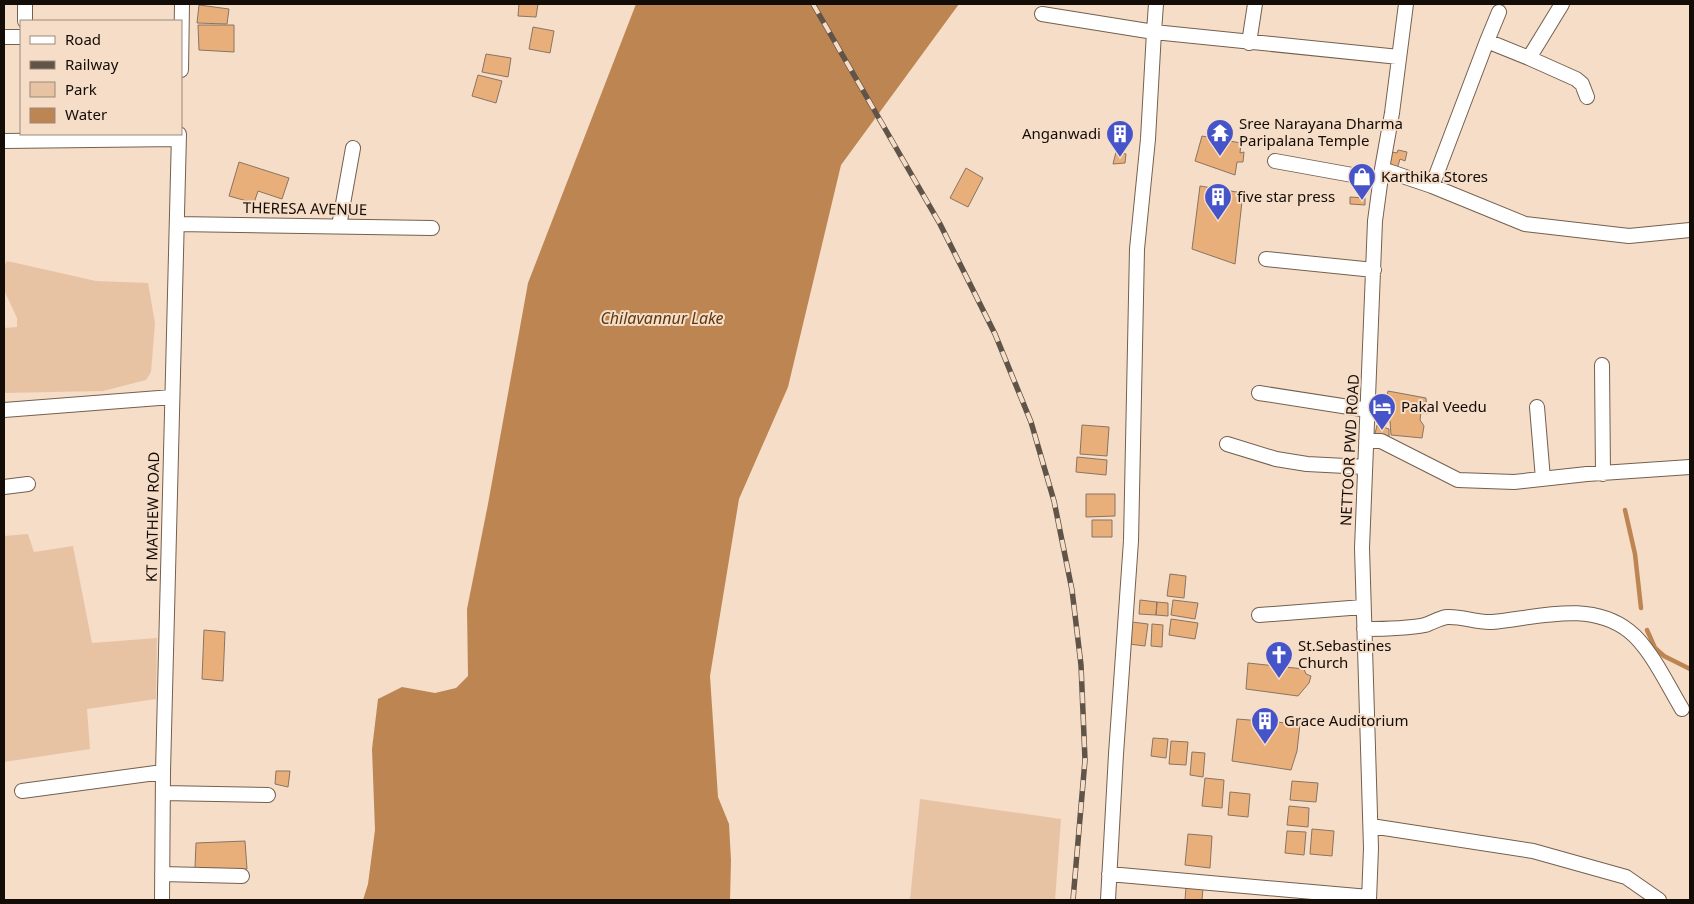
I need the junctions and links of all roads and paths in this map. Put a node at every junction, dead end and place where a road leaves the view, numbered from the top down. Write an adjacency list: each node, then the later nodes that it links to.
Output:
1 (25, 4): 9 (street)
2 (182, 4): 12 (street)
3 (1156, 4): 10 (street)
4 (1255, 4): 15 (street)
5 (1406, 4): 16 (street, NETTOOR PWD ROAD)
6 (1562, 4): 17 (street)
7 (1500, 12): 14 (street)
8 (1042, 14): 10 (street)
9 (25, 20)
10 (1154, 32): 15 (street); 56 (street)
11 (20, 36): 13 (street)
12 (182, 37)
13 (4, 38)
14 (1487, 41): 17 (street); 25 (street)
15 (1249, 42): 16 (street)
16 (1399, 57): 24 (street, NETTOOR PWD ROAD)
17 (1529, 58): 18 (street)
18 (1587, 97)
19 (22, 137): 20 (street); 21 (street)
20 (179, 137): 26 (street, KT MATHEW ROAD)
21 (4, 141)
22 (353, 148): 27 (street)
23 (1275, 161): 24 (street)
24 (1381, 174): 25 (street); 31 (street, NETTOOR PWD ROAD)
25 (1432, 186): 29 (street)
26 (177, 224): 27 (street, THERESA AVENUE); 34 (street, KT MATHEW ROAD)
27 (339, 226): 28 (street, THERESA AVENUE)
28 (432, 228)
29 (1690, 230)
30 (1266, 259): 31 (street)
31 (1374, 270): 37 (street, NETTOOR PWD ROAD)
32 (1602, 365): 42 (street)
33 (1258, 393): 37 (street)
34 (172, 397): 36 (street); 50 (street, KT MATHEW ROAD)
35 (1537, 407): 43 (street)
36 (4, 410)
37 (1368, 410): 38 (street, NETTOOR PWD ROAD)
38 (1366, 441): 40 (street, NETTOOR PWD ROAD); 43 (street)
39 (1227, 444): 40 (street)
40 (1365, 467): 46 (street, NETTOOR PWD ROAD)
41 (1690, 467): 42 (street)
42 (1603, 474): 43 (street)
43 (1543, 479)
44 (28, 484): 45 (street)
45 (4, 487)
46 (1363, 608): 47 (street); 48 (street, NETTOOR PWD ROAD)
47 (1259, 616)
48 (1364, 629): 49 (street); 54 (street, NETTOOR PWD ROAD)
49 (1682, 709)
50 (163, 772): 51 (street); 52 (street, KT MATHEW ROAD)
51 (22, 791)
52 (163, 793): 53 (street); 55 (street, KT MATHEW ROAD)
53 (268, 795)
54 (1370, 826): 58 (street, NETTOOR PWD ROAD); 61 (street)
55 (162, 874): 57 (street); 59 (street, KT MATHEW ROAD)
56 (1109, 874): 58 (street); 60 (street)
57 (242, 876)
58 (1369, 898)
59 (162, 900)
60 (1108, 900)
61 (1659, 900)

